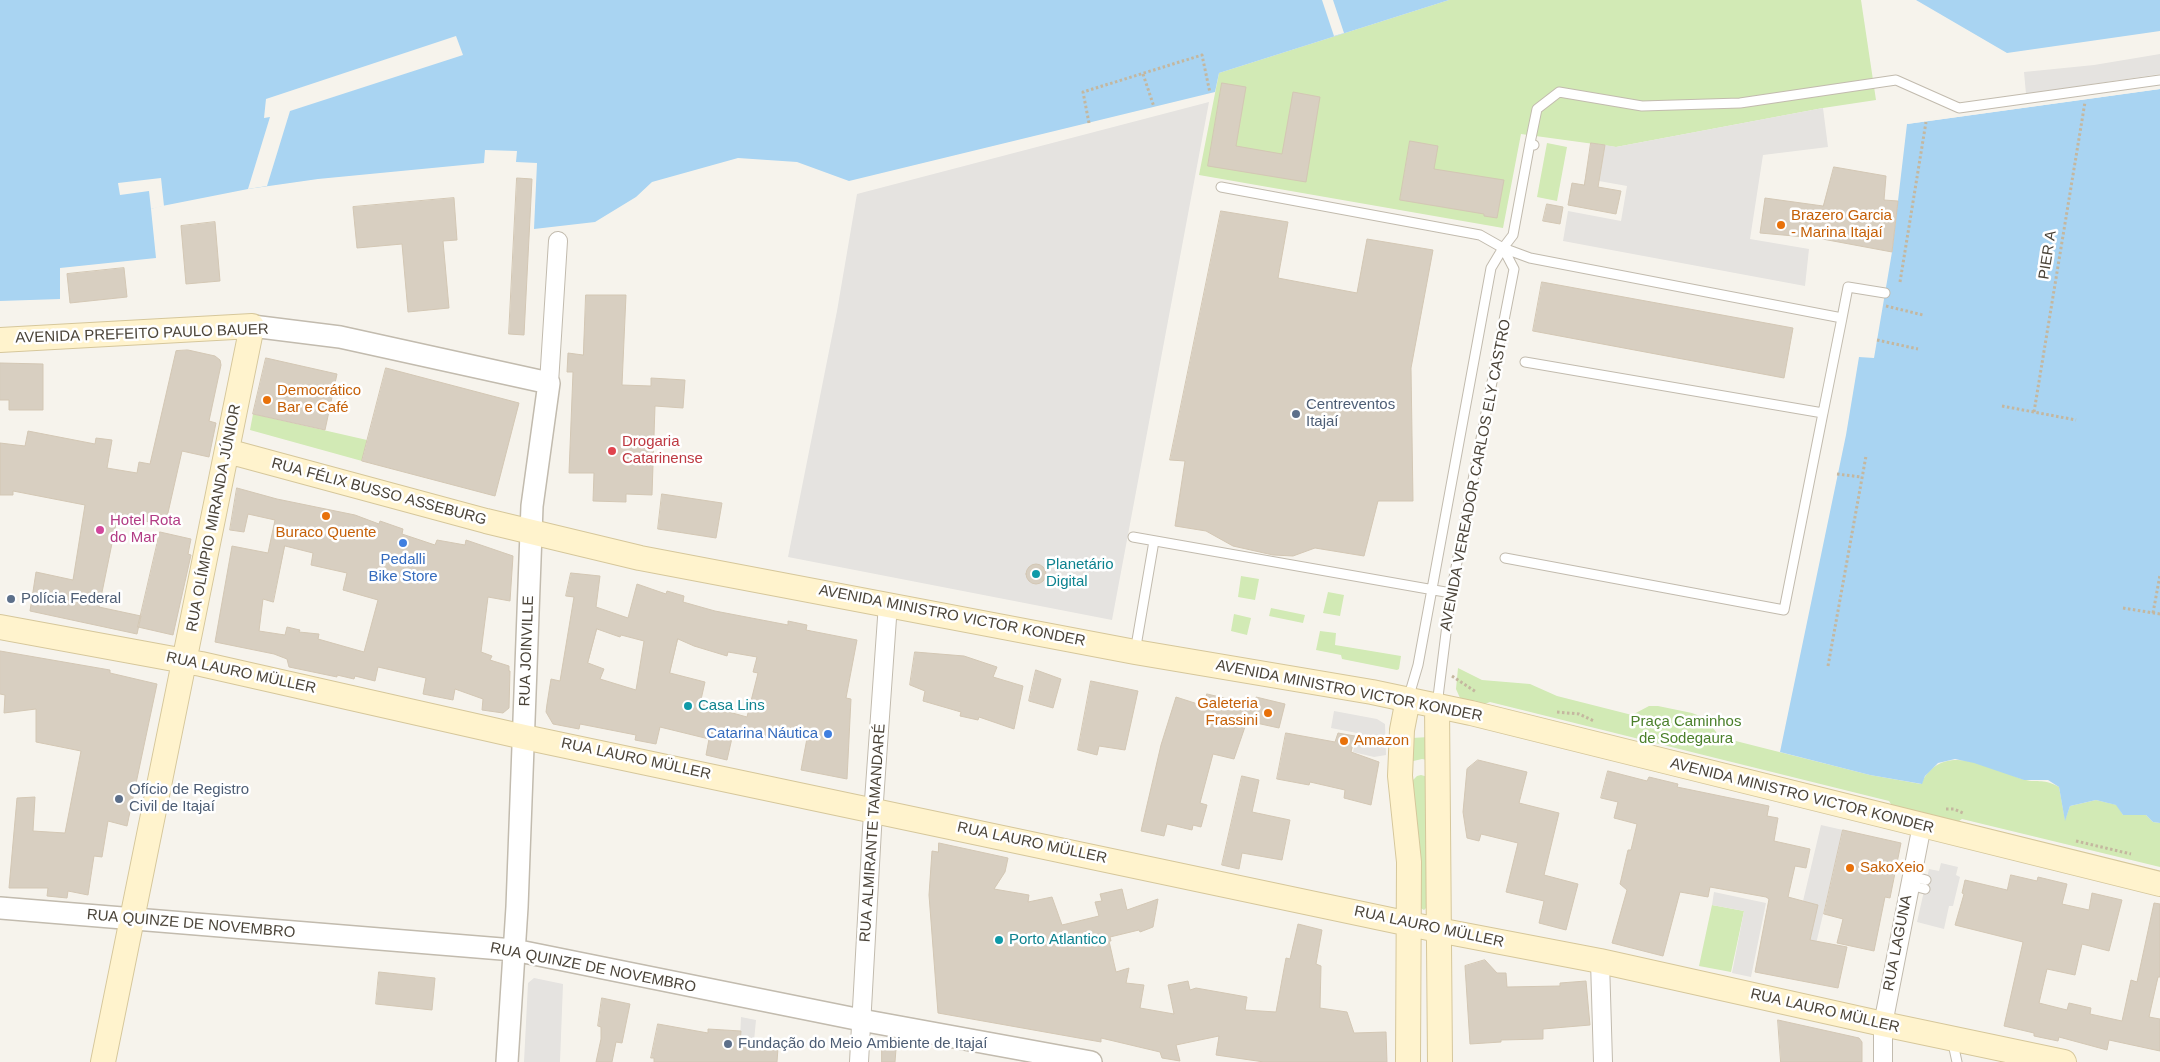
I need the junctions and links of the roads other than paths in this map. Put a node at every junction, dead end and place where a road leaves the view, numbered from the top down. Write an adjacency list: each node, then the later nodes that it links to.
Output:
1 (2160, 80): 4 (lane, AVENIDA VEREADOR CARLOS ELY CASTRO)
2 (1221, 187): 4 (lane)
3 (558, 241): 10 (street, RUA JOINVILLE)
4 (1503, 248): 6 (lane); 17 (lane, AVENIDA VEREADOR CARLOS ELY CASTRO); 18 (lane, AVENIDA VEREADOR CARLOS ELY CASTRO)
5 (1885, 293): 6 (lane)
6 (1842, 318): 11 (lane)
7 (252, 326): 8 (main road, AVENIDA PREFEITO PAULO BAUER); 10 (street, AVENIDA PREFEITO PAULO BAUER); 12 (main road, RUA OLÍMPIO MIRANDA JÚNIOR)
8 (0, 340)
9 (1525, 362): 11 (lane)
10 (549, 383): 13 (street, RUA JOINVILLE)
11 (1823, 413): 16 (lane)
12 (227, 451): 13 (main road, RUA FÉLIX BUSSO ASSEBURG); 22 (main road, RUA OLÍMPIO MIRANDA JÚNIOR)
13 (532, 532): 19 (main road, AVENIDA MINISTRO VICTOR KONDER); 25 (street, RUA JOINVILLE)
14 (1133, 537): 15 (lane)
15 (1154, 541): 17 (lane); 21 (lane)
16 (1505, 558)
17 (1432, 590): 18 (lane); 23 (lane, AVENIDA VEREADOR CARLOS ELY CASTRO)
18 (1451, 593): 24 (lane, AVENIDA VEREADOR CARLOS ELY CASTRO)
19 (888, 604): 21 (main road, AVENIDA MINISTRO VICTOR KONDER); 28 (street, RUA ALMIRANTE TAMANDARÉ)
20 (0, 627): 22 (main road, RUA LAURO MÜLLER)
21 (1135, 652): 23 (main road, AVENIDA MINISTRO VICTOR KONDER)
22 (185, 661): 25 (main road, RUA LAURO MÜLLER); 32 (main road, RUA OLÍMPIO MIRANDA JÚNIOR)
23 (1408, 699): 24 (main road, AVENIDA MINISTRO VICTOR KONDER); 27 (main road)
24 (1437, 705): 26 (main road); 29 (main road, AVENIDA MINISTRO VICTOR KONDER)
25 (524, 737): 28 (main road, RUA LAURO MÜLLER); 35 (street, RUA JOINVILLE)
26 (1438, 772): 27 (main road); 34 (main road)
27 (1400, 776): 33 (main road)
28 (873, 810): 33 (main road, RUA LAURO MÜLLER); 37 (street, RUA ALMIRANTE TAMANDARÉ)
29 (1922, 825): 30 (main road, AVENIDA MINISTRO VICTOR KONDER); 38 (street, RUA LAGUNA)
30 (2160, 884)
31 (0, 908): 32 (street, RUA QUINZE DE NOVEMBRO)
32 (130, 919): 35 (street, RUA QUINZE DE NOVEMBRO); 40 (main road, RUA OLÍMPIO MIRANDA JÚNIOR)
33 (1409, 923): 34 (main road, RUA LAURO MÜLLER); 44 (main road)
34 (1438, 930): 36 (main road, RUA LAURO MÜLLER); 45 (main road)
35 (514, 950): 37 (street, RUA QUINZE DE NOVEMBRO); 41 (street, RUA JOINVILLE)
36 (1600, 961): 38 (main road, RUA LAURO MÜLLER); 46 (street)
37 (861, 1020): 42 (street, RUA ALMIRANTE TAMANDARÉ); 43 (street, RUA QUINZE DE NOVEMBRO)
38 (1883, 1024): 39 (main road, RUA LAURO MÜLLER); 47 (street, RUA LAGUNA)
39 (1952, 1039): 48 (lane); 49 (main road, RUA LAURO MÜLLER)
40 (103, 1062)
41 (507, 1062)
42 (859, 1062)
43 (1091, 1062)
44 (1408, 1062)
45 (1440, 1062)
46 (1603, 1062)
47 (1883, 1062)
48 (1957, 1062)
49 (2064, 1062)

